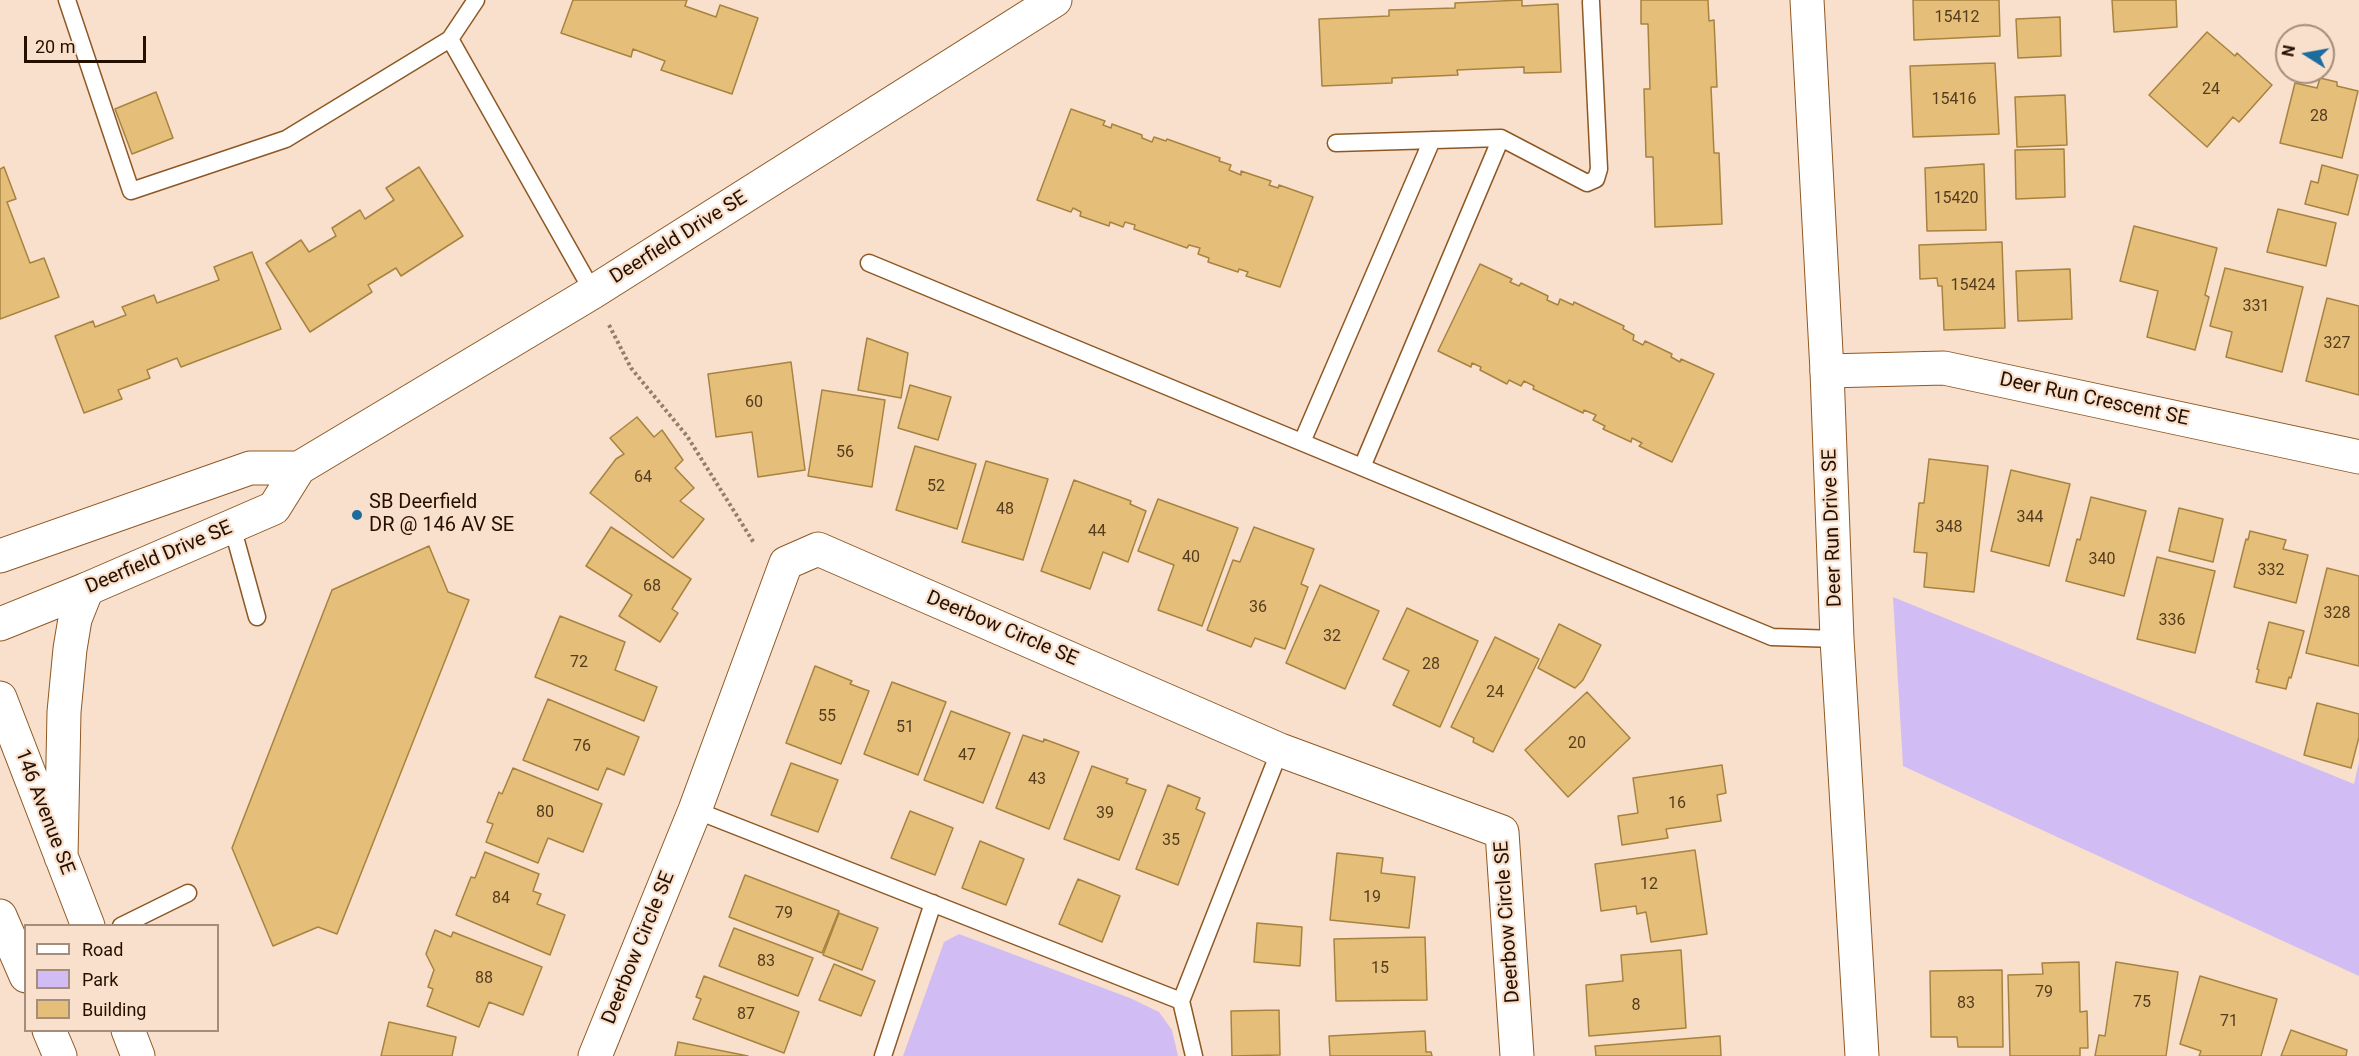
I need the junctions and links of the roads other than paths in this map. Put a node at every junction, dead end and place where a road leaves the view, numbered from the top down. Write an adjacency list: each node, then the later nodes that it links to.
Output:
1 (67, 0): 6 (lane)
2 (476, 0): 6 (lane)
3 (1055, 0): 11 (street, Deerfield Drive SE)
4 (1807, 0): 12 (street, Deer Run Drive SE)
5 (1591, 2): 7 (lane)
6 (450, 39): 11 (lane)
7 (1501, 138): 8 (lane); 15 (lane)
8 (1432, 140): 9 (lane); 13 (lane)
9 (1336, 143)
10 (869, 263): 13 (lane)
11 (593, 292): 16 (street, Deerfield Drive SE)
12 (1827, 371): 14 (street, Deer Run Crescent SE); 22 (street, Deer Run Drive SE)
13 (1302, 442): 15 (lane)
14 (2359, 458)
15 (1362, 467): 22 (lane)
16 (299, 468): 17 (street, Deerfield Drive SE); 18 (street)
17 (232, 526): 19 (street, Deerfield Drive SE); 20 (lane)
18 (0, 556)
19 (87, 589): 21 (street, Deerfield Drive SE); 26 (street)
20 (256, 617)
21 (0, 624)
22 (1837, 639): 42 (street, Deer Run Drive SE)
23 (0, 698): 26 (street, 146 Avenue SE)
24 (1280, 750): 25 (street, Deerbow Circle SE); 33 (lane); 41 (street, Deerbow Circle SE)
25 (695, 810): 28 (lane); 38 (street, Deerbow Circle SE)
26 (61, 857): 30 (street, 146 Avenue SE)
27 (189, 893): 31 (lane)
28 (933, 903): 33 (lane); 39 (lane)
29 (0, 916): 32 (street)
30 (87, 924)
31 (125, 924)
32 (24, 971)
33 (1181, 1001): 40 (lane)
34 (50, 1032): 36 (street)
35 (130, 1032): 37 (street)
36 (60, 1056)
37 (138, 1056)
38 (595, 1056)
39 (883, 1056)
40 (1194, 1056)
41 (1517, 1056)
42 (1862, 1056)

